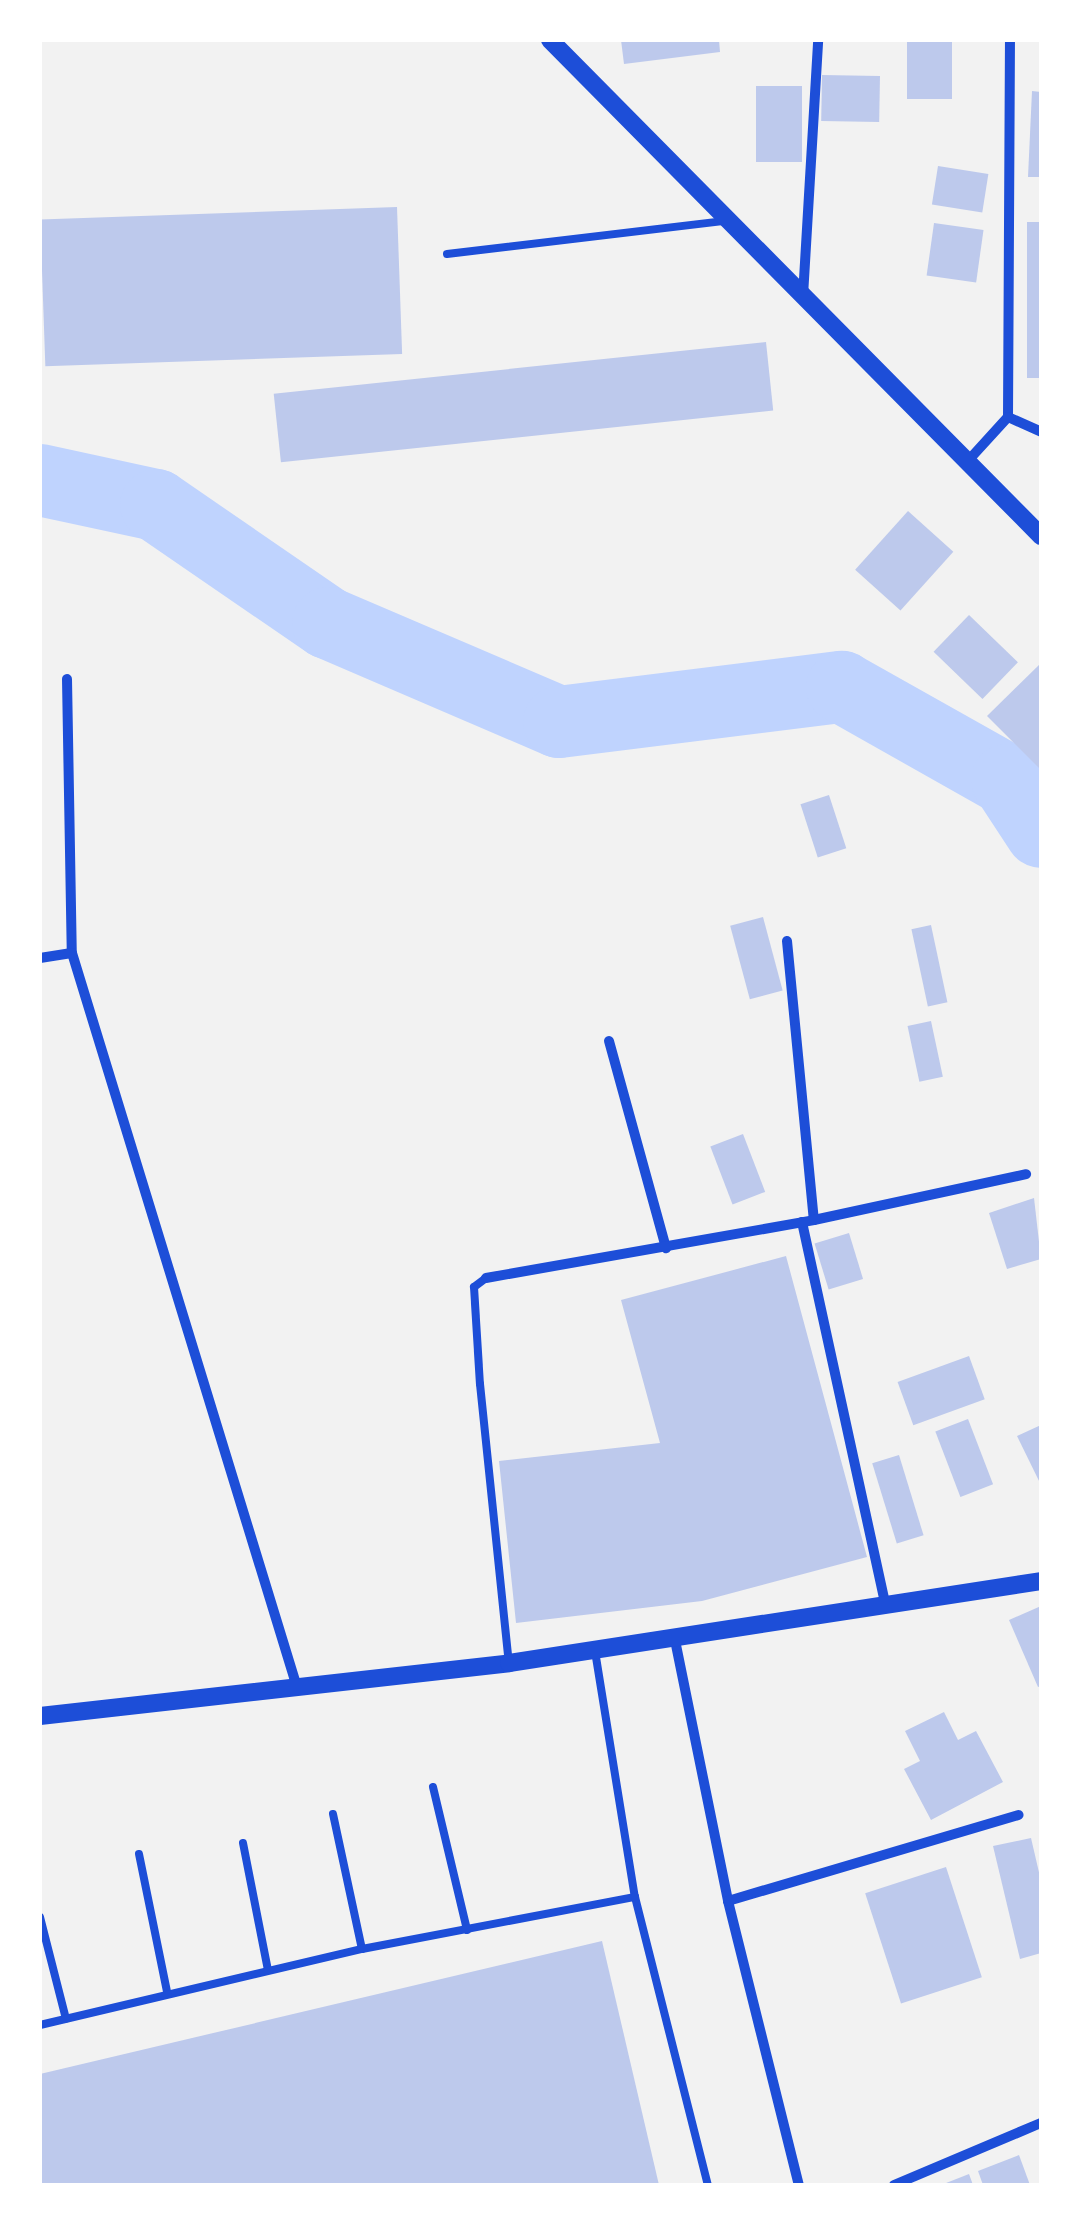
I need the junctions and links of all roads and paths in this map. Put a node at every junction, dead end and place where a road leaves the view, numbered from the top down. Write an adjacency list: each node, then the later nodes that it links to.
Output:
1 (550, 40): 4 (street)
2 (818, 40): 6 (street)
3 (1010, 40): 7 (street)
4 (725, 220): 5 (lane); 6 (street)
5 (448, 254)
6 (803, 297): 9 (street)
7 (1008, 417): 8 (street); 9 (street)
8 (1041, 432)
9 (966, 463): 10 (street)
10 (1041, 536)
11 (68, 680): 13 (street)
12 (787, 941): 17 (street)
13 (72, 954): 14 (street); 25 (street)
14 (40, 958)
15 (609, 1041): 18 (street)
16 (1026, 1174): 17 (street)
17 (808, 1221): 18 (street); 21 (street)
18 (666, 1248): 19 (street)
19 (486, 1278): 24 (lane)
20 (1041, 1581): 21 (street)
21 (887, 1608): 22 (street)
22 (675, 1640): 23 (street); 33 (street)
23 (595, 1651): 24 (street); 32 (lane)
24 (509, 1663): 25 (street)
25 (296, 1684): 26 (street)
26 (40, 1716)
27 (433, 1787): 35 (lane)
28 (333, 1814): 36 (lane)
29 (1019, 1815): 33 (street)
30 (243, 1843): 37 (lane)
31 (139, 1854): 38 (lane)
32 (635, 1897): 35 (lane); 42 (lane)
33 (728, 1901): 43 (street)
34 (40, 1916): 39 (lane)
35 (467, 1930): 36 (lane)
36 (362, 1948): 37 (lane)
37 (268, 1970): 38 (lane)
38 (167, 1992): 39 (lane)
39 (66, 2019): 40 (lane)
40 (40, 2025)
41 (1041, 2123): 44 (street)
42 (708, 2185)
43 (799, 2185)
44 (894, 2185)

